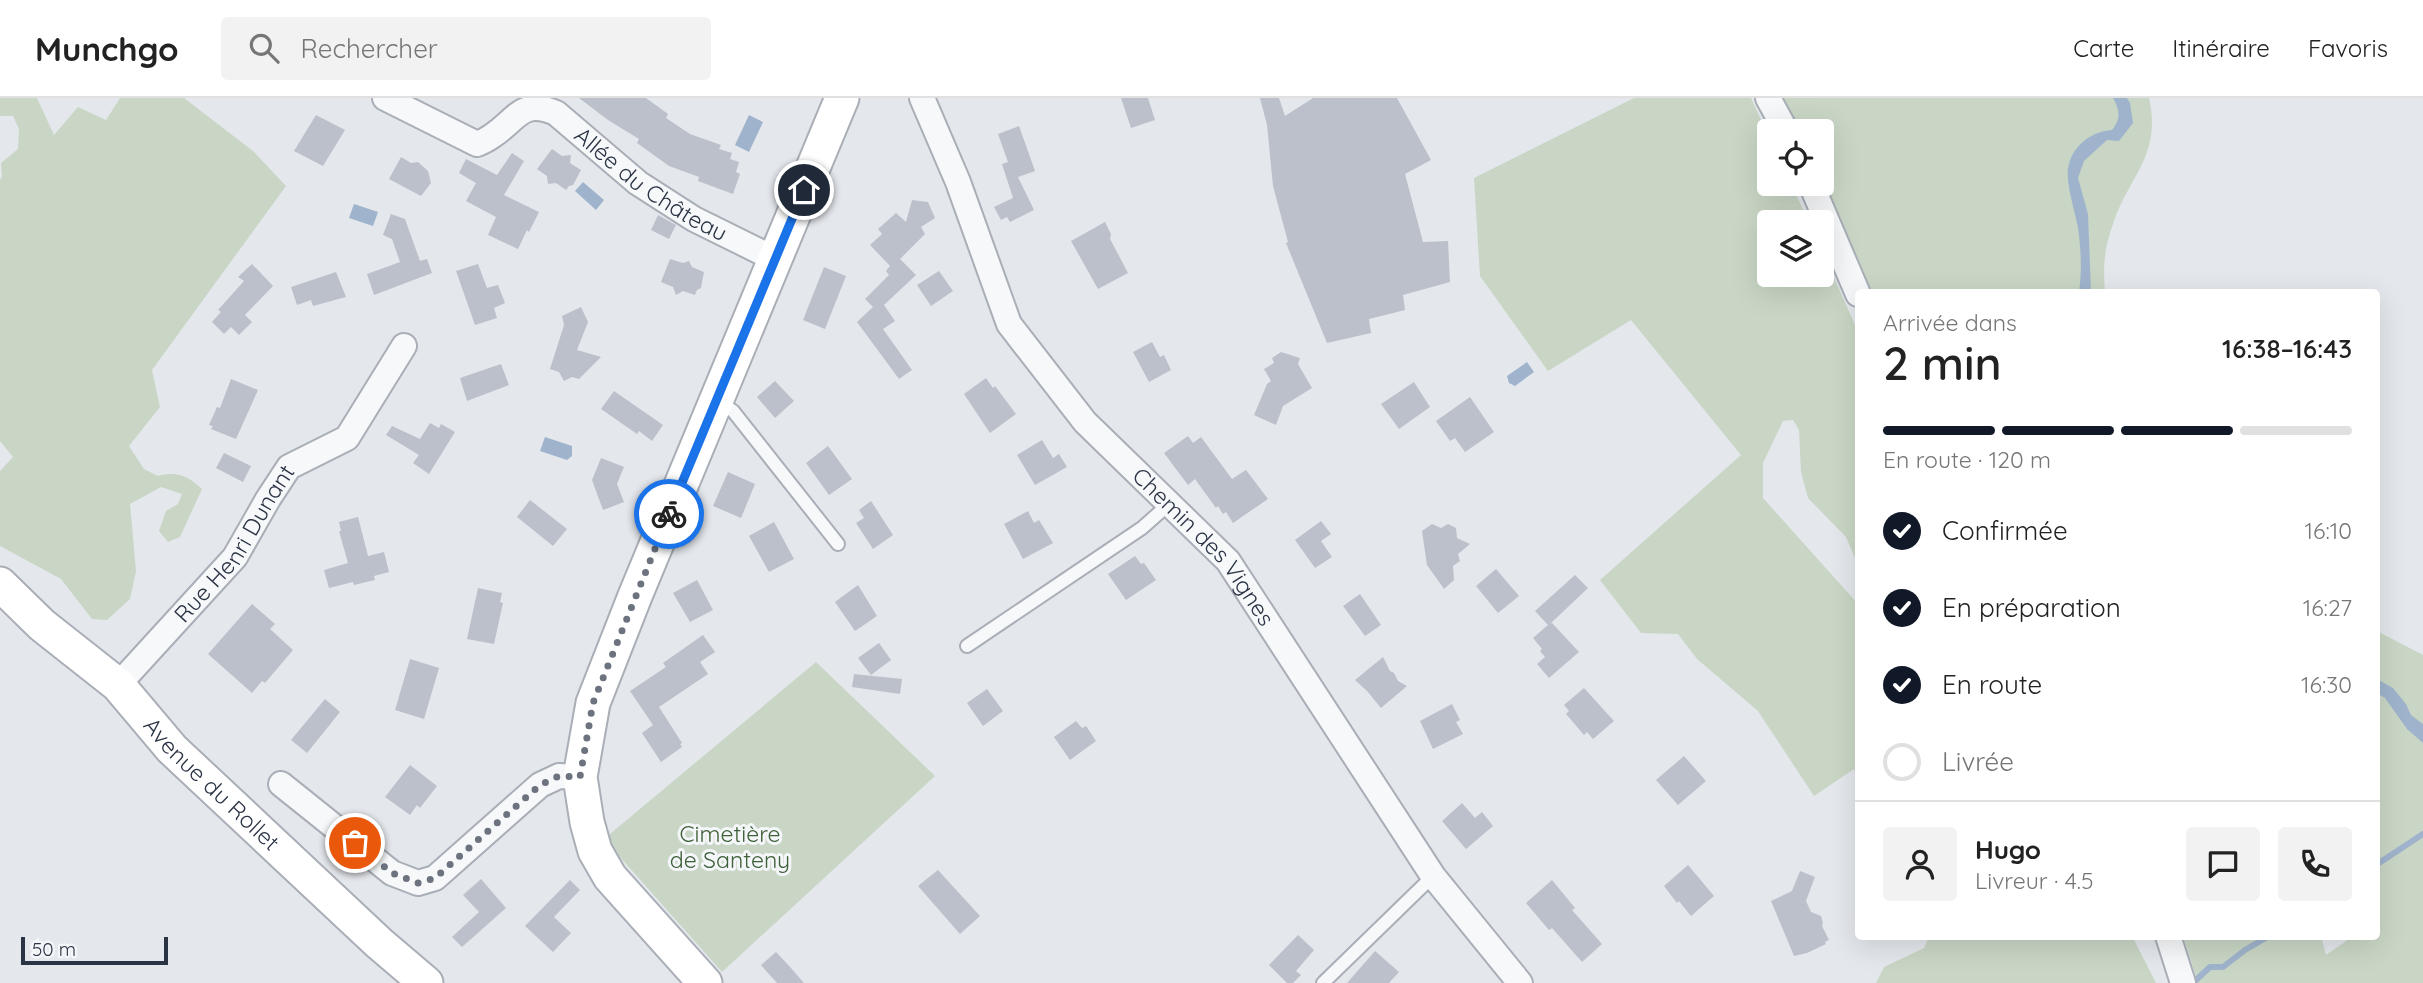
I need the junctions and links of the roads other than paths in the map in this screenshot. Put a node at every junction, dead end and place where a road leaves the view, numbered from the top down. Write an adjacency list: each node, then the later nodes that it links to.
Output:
1 (385, 98): 7 (street, Allée du Château)
2 (842, 98): 7 (street)
3 (922, 98): 11 (street, Chemin des Vignes)
4 (1768, 98): 5 (street)
5 (1779, 119)
6 (1816, 196): 8 (street)
7 (775, 259): 10 (street)
8 (1856, 289)
9 (404, 346): 15 (street, Rue Henri Dunant)
10 (717, 400): 12 (lane); 16 (street)
11 (1169, 504): 14 (lane); 18 (street, Chemin des Vignes)
12 (838, 544)
13 (0, 584): 15 (street, Avenue du Rollet)
14 (967, 646)
15 (118, 685): 20 (street, Avenue du Rollet)
16 (580, 777): 17 (street); 21 (street)
17 (281, 784)
18 (1433, 876): 22 (lane); 23 (street, Chemin des Vignes)
19 (2169, 940): 24 (street)
20 (426, 983)
21 (705, 983)
22 (1323, 983)
23 (1520, 983)
24 (2183, 983)

